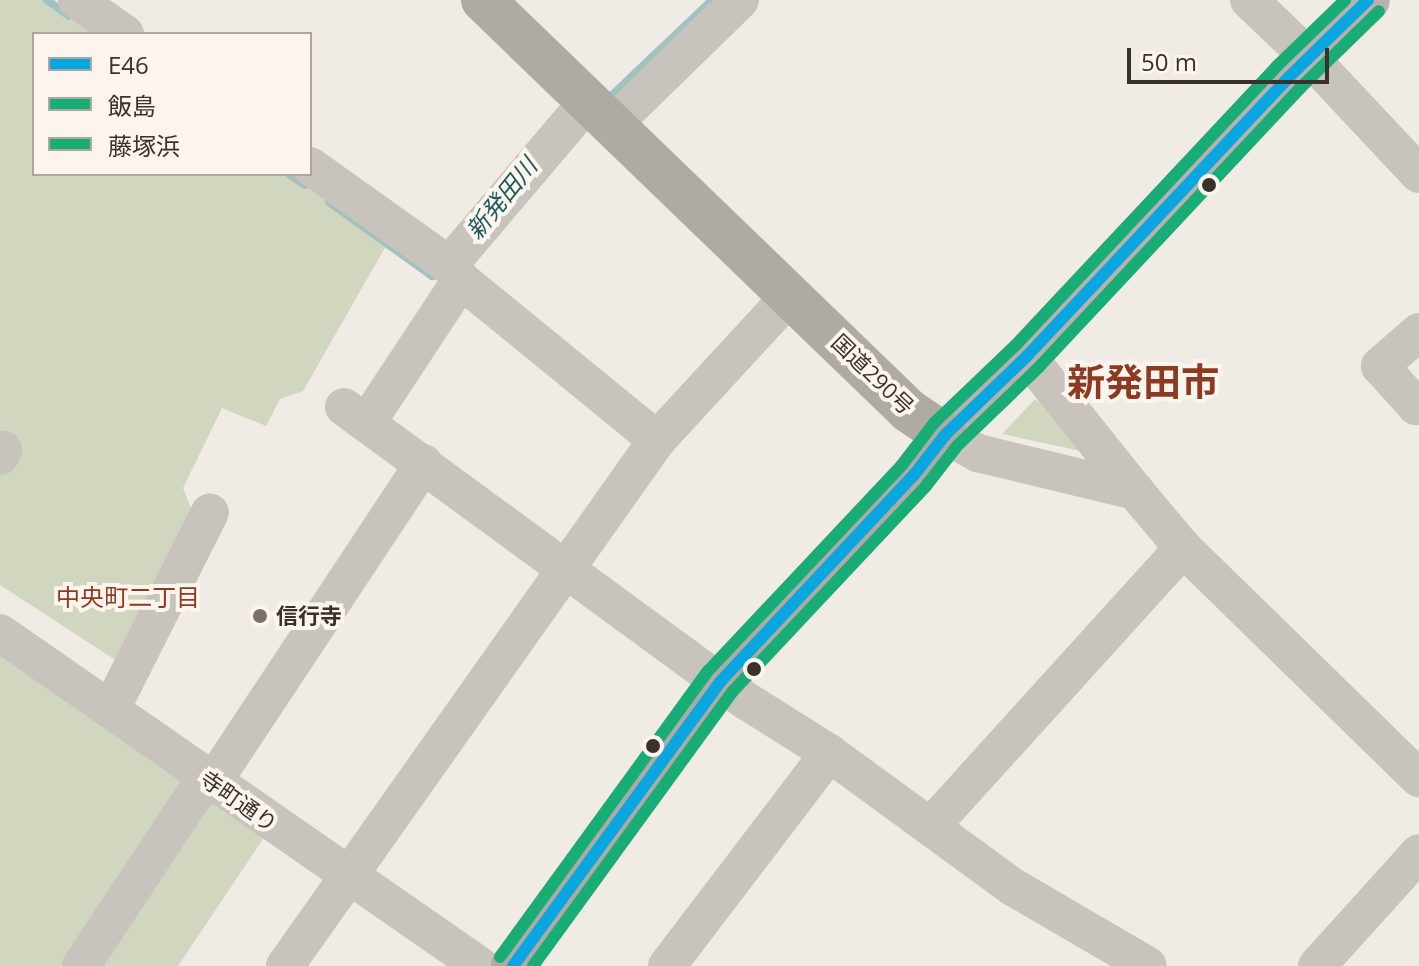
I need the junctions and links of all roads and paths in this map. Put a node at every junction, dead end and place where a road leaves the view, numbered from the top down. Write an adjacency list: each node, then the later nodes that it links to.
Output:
1 (77, 0): 6 (street)
2 (483, 0): 8 (highway, 国道290号)
3 (740, 0): 8 (street)
4 (1249, 0): 7 (street)
5 (1368, 0): 7 (main road)
6 (122, 32)
7 (1310, 58): 10 (street); 14 (main road)
8 (602, 112): 11 (street); 12 (highway, 国道290号)
9 (312, 167): 11 (street)
10 (1419, 174)
11 (455, 273): 17 (street); 18 (street)
12 (791, 295): 16 (highway, 国道290号); 17 (street)
13 (1419, 332): 15 (street)
14 (1027, 356): 16 (main road); 19 (street)
15 (1419, 402)
16 (945, 435): 19 (street); 24 (highway)
17 (657, 440): 22 (street)
18 (424, 463): 22 (street); 28 (street)
19 (1135, 491): 21 (street)
20 (210, 512): 25 (street)
21 (1183, 548): 27 (street); 29 (street)
22 (564, 569): 24 (street); 31 (street)
23 (0, 633): 25 (street, 寺町通り)
24 (720, 682): 26 (street); 35 (highway)
25 (111, 709): 28 (street, 寺町通り)
26 (829, 753): 29 (street); 36 (street)
27 (1419, 778)
28 (209, 780): 31 (street, 寺町通り); 32 (street)
29 (932, 825): 37 (street)
30 (1419, 853): 38 (street)
31 (348, 873): 33 (street); 34 (street, 寺町通り)
32 (81, 966)
33 (285, 966)
34 (480, 966)
35 (513, 966)
36 (667, 966)
37 (1148, 966)
38 (1317, 966)

